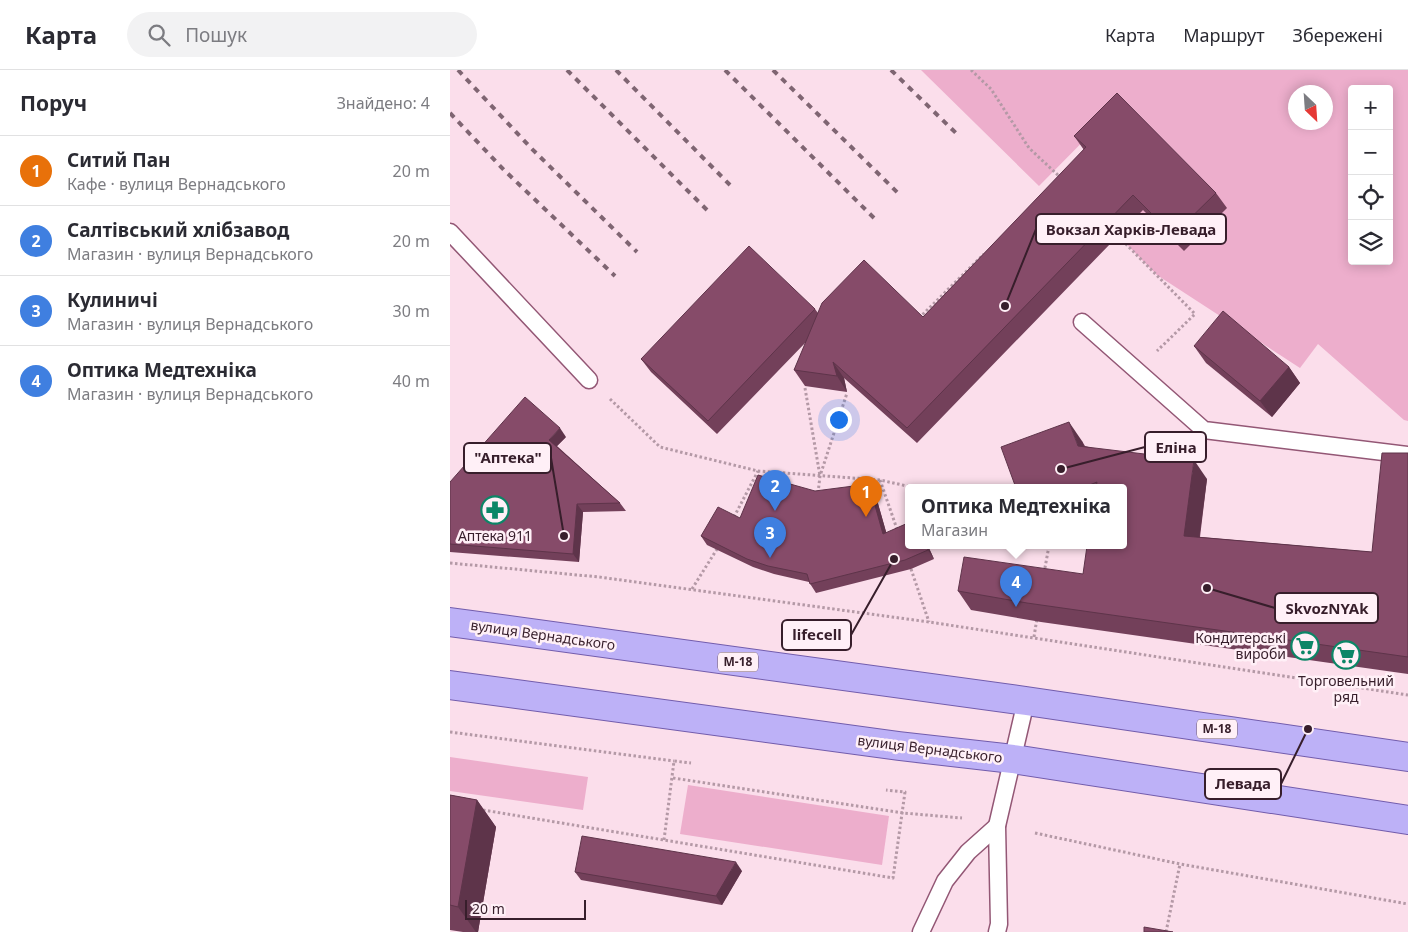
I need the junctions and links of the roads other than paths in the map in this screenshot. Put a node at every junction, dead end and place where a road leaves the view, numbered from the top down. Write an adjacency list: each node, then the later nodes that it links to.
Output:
1 (450, 232): 3 (lane)
2 (1082, 322): 4 (lane)
3 (589, 380)
4 (1408, 455)
5 (450, 622): 7 (main road, вулиця Вернадського / М-18)
6 (450, 685): 9 (main road, вулиця Вернадського)
7 (1026, 701): 8 (main road, вулиця Вернадського / М-18); 9 (lane)
8 (1408, 757)
9 (1013, 759): 10 (main road, вулиця Вернадського); 11 (lane)
10 (1408, 820)
11 (997, 826): 12 (lane); 13 (lane)
12 (921, 932)
13 (996, 932)

